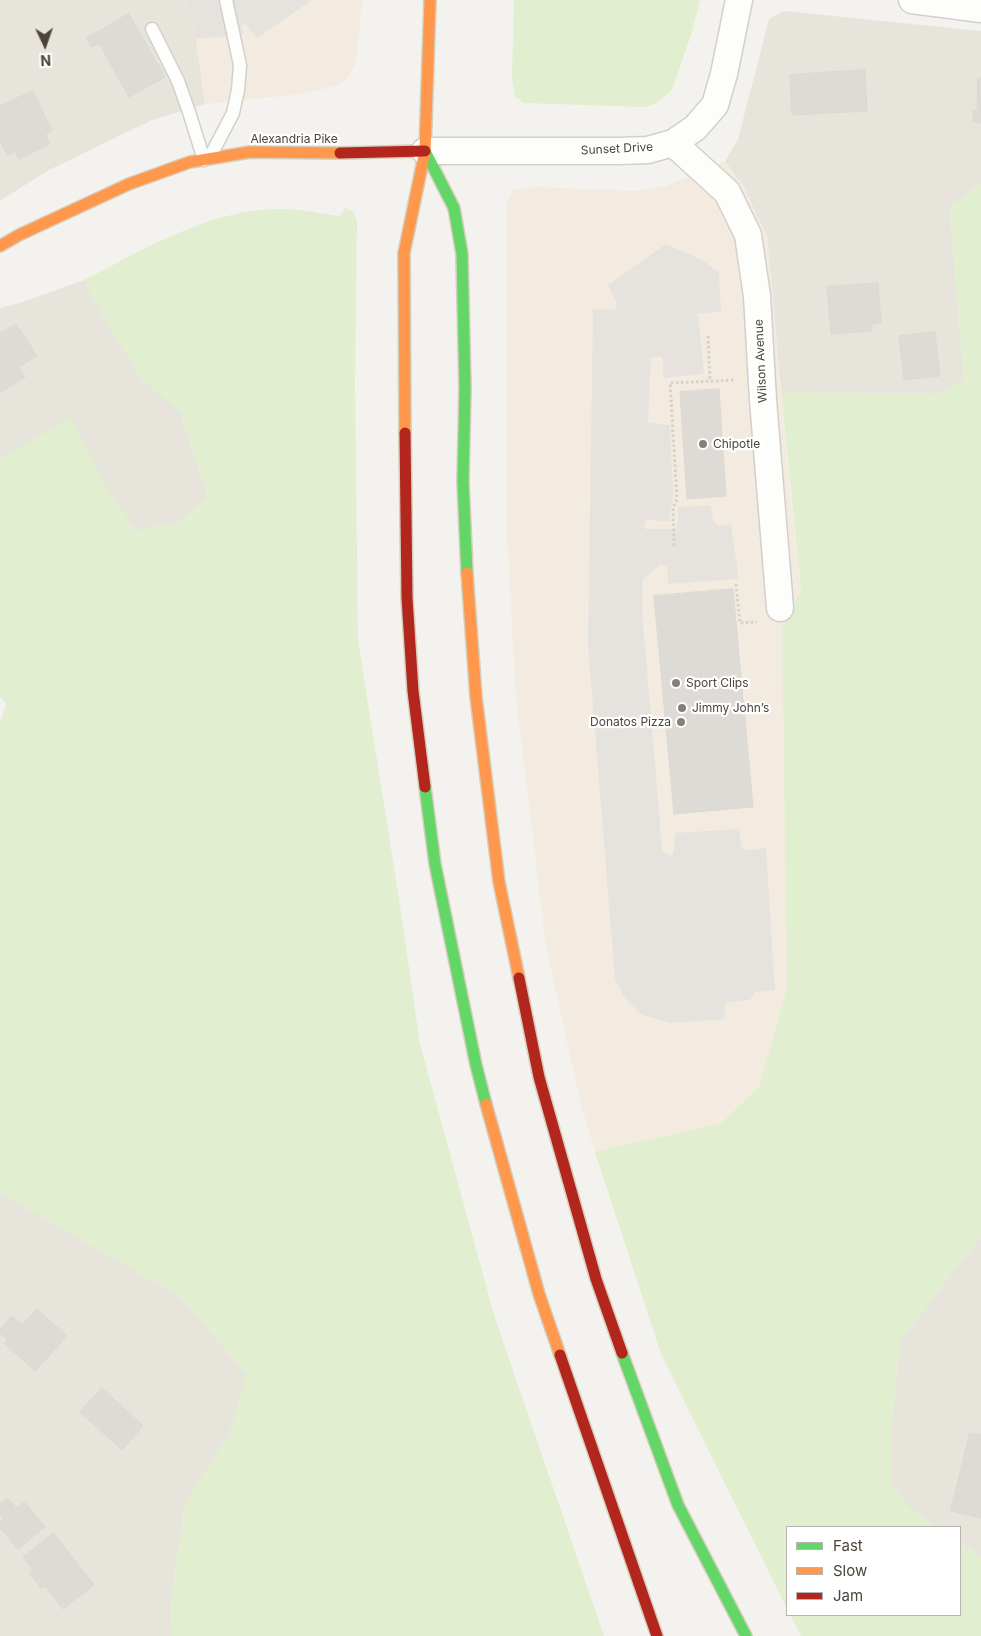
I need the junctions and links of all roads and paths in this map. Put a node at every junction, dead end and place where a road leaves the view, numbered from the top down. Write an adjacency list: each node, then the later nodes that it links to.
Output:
1 (226, 0): 9 (lane)
2 (430, 0): 8 (main road)
3 (739, 0): 7 (street, Sunset Drive)
4 (912, 0): 5 (street)
5 (981, 9)
6 (152, 30): 9 (lane)
7 (673, 143): 8 (street, Sunset Drive); 15 (street, Wilson Avenue)
8 (425, 151): 9 (main road, Alexandria Pike); 16 (main road); 17 (main road)
9 (206, 160): 10 (main road, Alexandria Pike)
10 (0, 246)
11 (708, 336): 13 (path)
12 (741, 379): 13 (path)
13 (710, 381): 14 (path)
14 (674, 546)
15 (780, 608)
16 (657, 1636)
17 (746, 1636)

